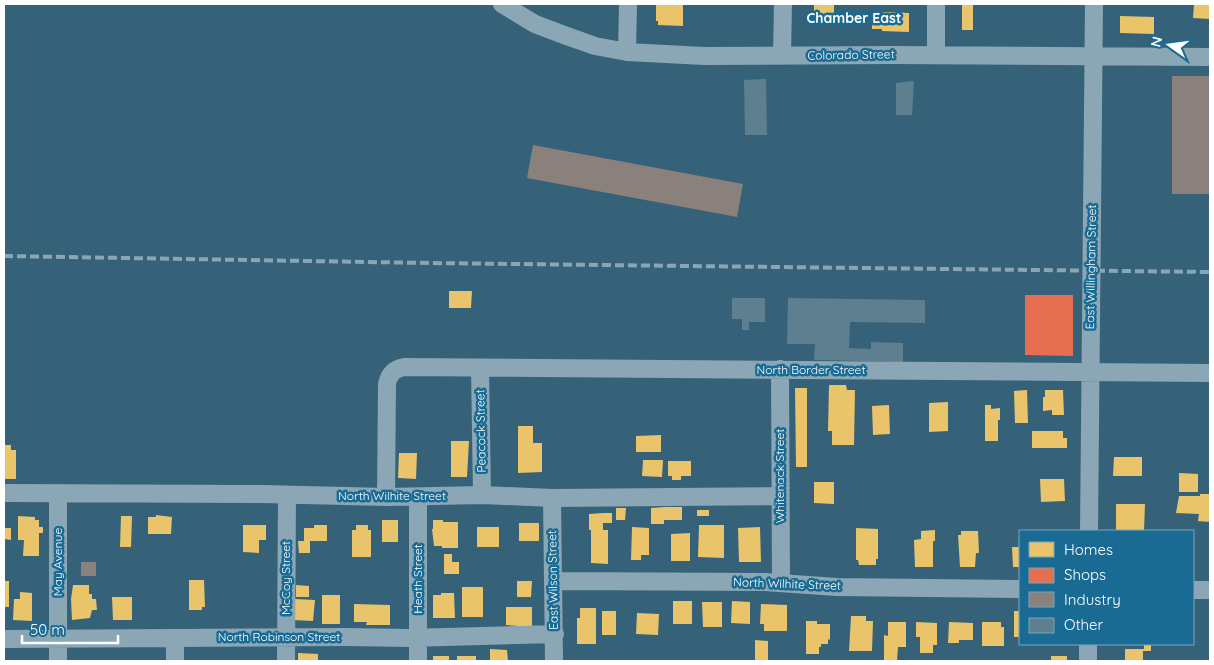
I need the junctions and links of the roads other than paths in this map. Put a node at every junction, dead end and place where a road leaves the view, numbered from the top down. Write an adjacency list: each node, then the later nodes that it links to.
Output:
1 (502, 4): 6 (street, Colorado Street)
2 (628, 4): 6 (street)
3 (783, 4): 8 (street)
4 (936, 4): 7 (street)
5 (1094, 4): 9 (street, East Willingham Street)
6 (627, 52): 8 (street, Colorado Street)
7 (936, 55): 8 (street, Colorado Street); 9 (street, Colorado Street)
8 (782, 56)
9 (1094, 56): 10 (street, Colorado Street); 13 (street, East Willingham Street)
10 (1210, 57)
11 (480, 368): 12 (street, North Border Street); 18 (street, Peacock Street); 20 (street, North Border Street)
12 (780, 370): 13 (street, North Border Street); 19 (street, Whitenack Street)
13 (1090, 371): 14 (street, North Border Street); 23 (street, East Willingham Street)
14 (1210, 373)
15 (4, 493): 16 (street, North Wilhite Street)
16 (58, 493): 17 (street, North Wilhite Street); 31 (street, May Avenue)
17 (287, 495): 20 (street, North Wilhite Street); 33 (street, McCoy Street)
18 (482, 495): 21 (street, North Wilhite Street); 22 (street, North Wilhite Street)
19 (780, 496): 22 (street, North Wilhite Street); 25 (street, Whitenack Street)
20 (386, 497): 21 (street, North Wilhite Street)
21 (418, 497): 30 (street, Heath Street)
22 (552, 498): 24 (street, East Wilson Street)
23 (1089, 530)
24 (553, 581): 25 (street, North Wilhite Street); 29 (street, East Wilson Street)
25 (781, 583): 26 (street, North Wilhite Street)
26 (1019, 589)
27 (1194, 590): 28 (street)
28 (1210, 590)
29 (555, 634): 30 (street, North Robinson Street); 40 (street, East Wilson Street)
30 (418, 637): 33 (street, North Robinson Street); 39 (street, Heath Street)
31 (58, 638): 32 (street, North Robinson Street); 34 (street, North Robinson Street); 36 (street, May Avenue)
32 (175, 638): 33 (street, North Robinson Street); 37 (street)
33 (286, 638): 38 (street, McCoy Street)
34 (4, 639)
35 (1088, 645): 41 (street)
36 (58, 661)
37 (175, 661)
38 (286, 661)
39 (418, 661)
40 (554, 661)
41 (1088, 661)

